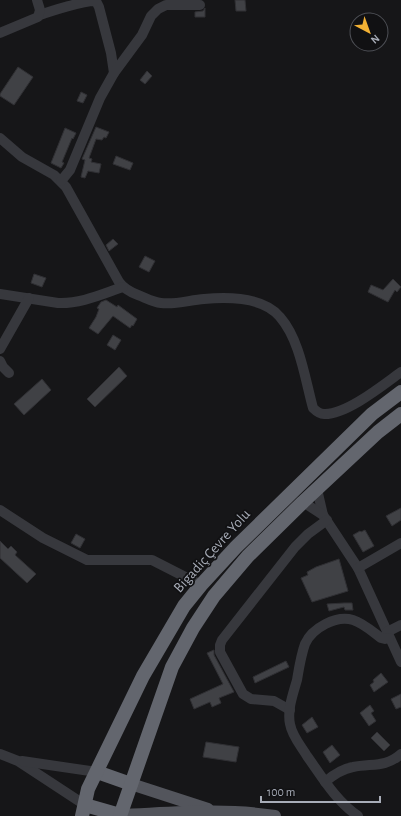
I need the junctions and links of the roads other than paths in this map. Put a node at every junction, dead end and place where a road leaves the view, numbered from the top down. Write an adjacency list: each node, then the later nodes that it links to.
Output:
1 (37, 0): 3 (street)
2 (200, 5): 5 (street)
3 (40, 15): 4 (street); 5 (street)
4 (0, 33)
5 (114, 73): 7 (street)
6 (0, 138): 7 (street)
7 (61, 181): 8 (street)
8 (123, 287): 10 (street); 13 (street)
9 (0, 294): 10 (street)
10 (29, 298): 11 (street)
11 (0, 350)
12 (0, 361): 14 (street)
13 (401, 372)
14 (9, 373)
15 (401, 392): 23 (highway, Bigadiç Çevre Yolu)
16 (401, 414): 17 (highway, Bigadiç Çevre Yolu)
17 (317, 489): 18 (highway, Bigadiç Çevre Yolu); 20 (street)
18 (303, 502): 20 (street); 33 (highway, Bigadiç Çevre Yolu)
19 (0, 510): 23 (street)
20 (325, 518): 22 (street); 27 (street)
21 (401, 543): 22 (street)
22 (358, 568): 25 (street)
23 (200, 585): 31 (highway, Bigadiç Çevre Yolu)
24 (401, 625): 25 (street)
25 (388, 635): 26 (street); 27 (street)
26 (401, 662)
27 (290, 710): 32 (street)
28 (0, 754): 30 (street)
29 (401, 754): 32 (street)
30 (18, 761): 31 (street); 34 (street)
31 (97, 772): 33 (highway); 34 (highway, Bigadiç Çevre Yolu)
32 (325, 782): 38 (street)
33 (131, 784): 35 (main road); 36 (highway, Bigadiç Çevre Yolu)
34 (83, 810): 36 (highway)
35 (216, 811): 36 (main road); 37 (main road)
36 (120, 816)
37 (275, 816)
38 (358, 816)

